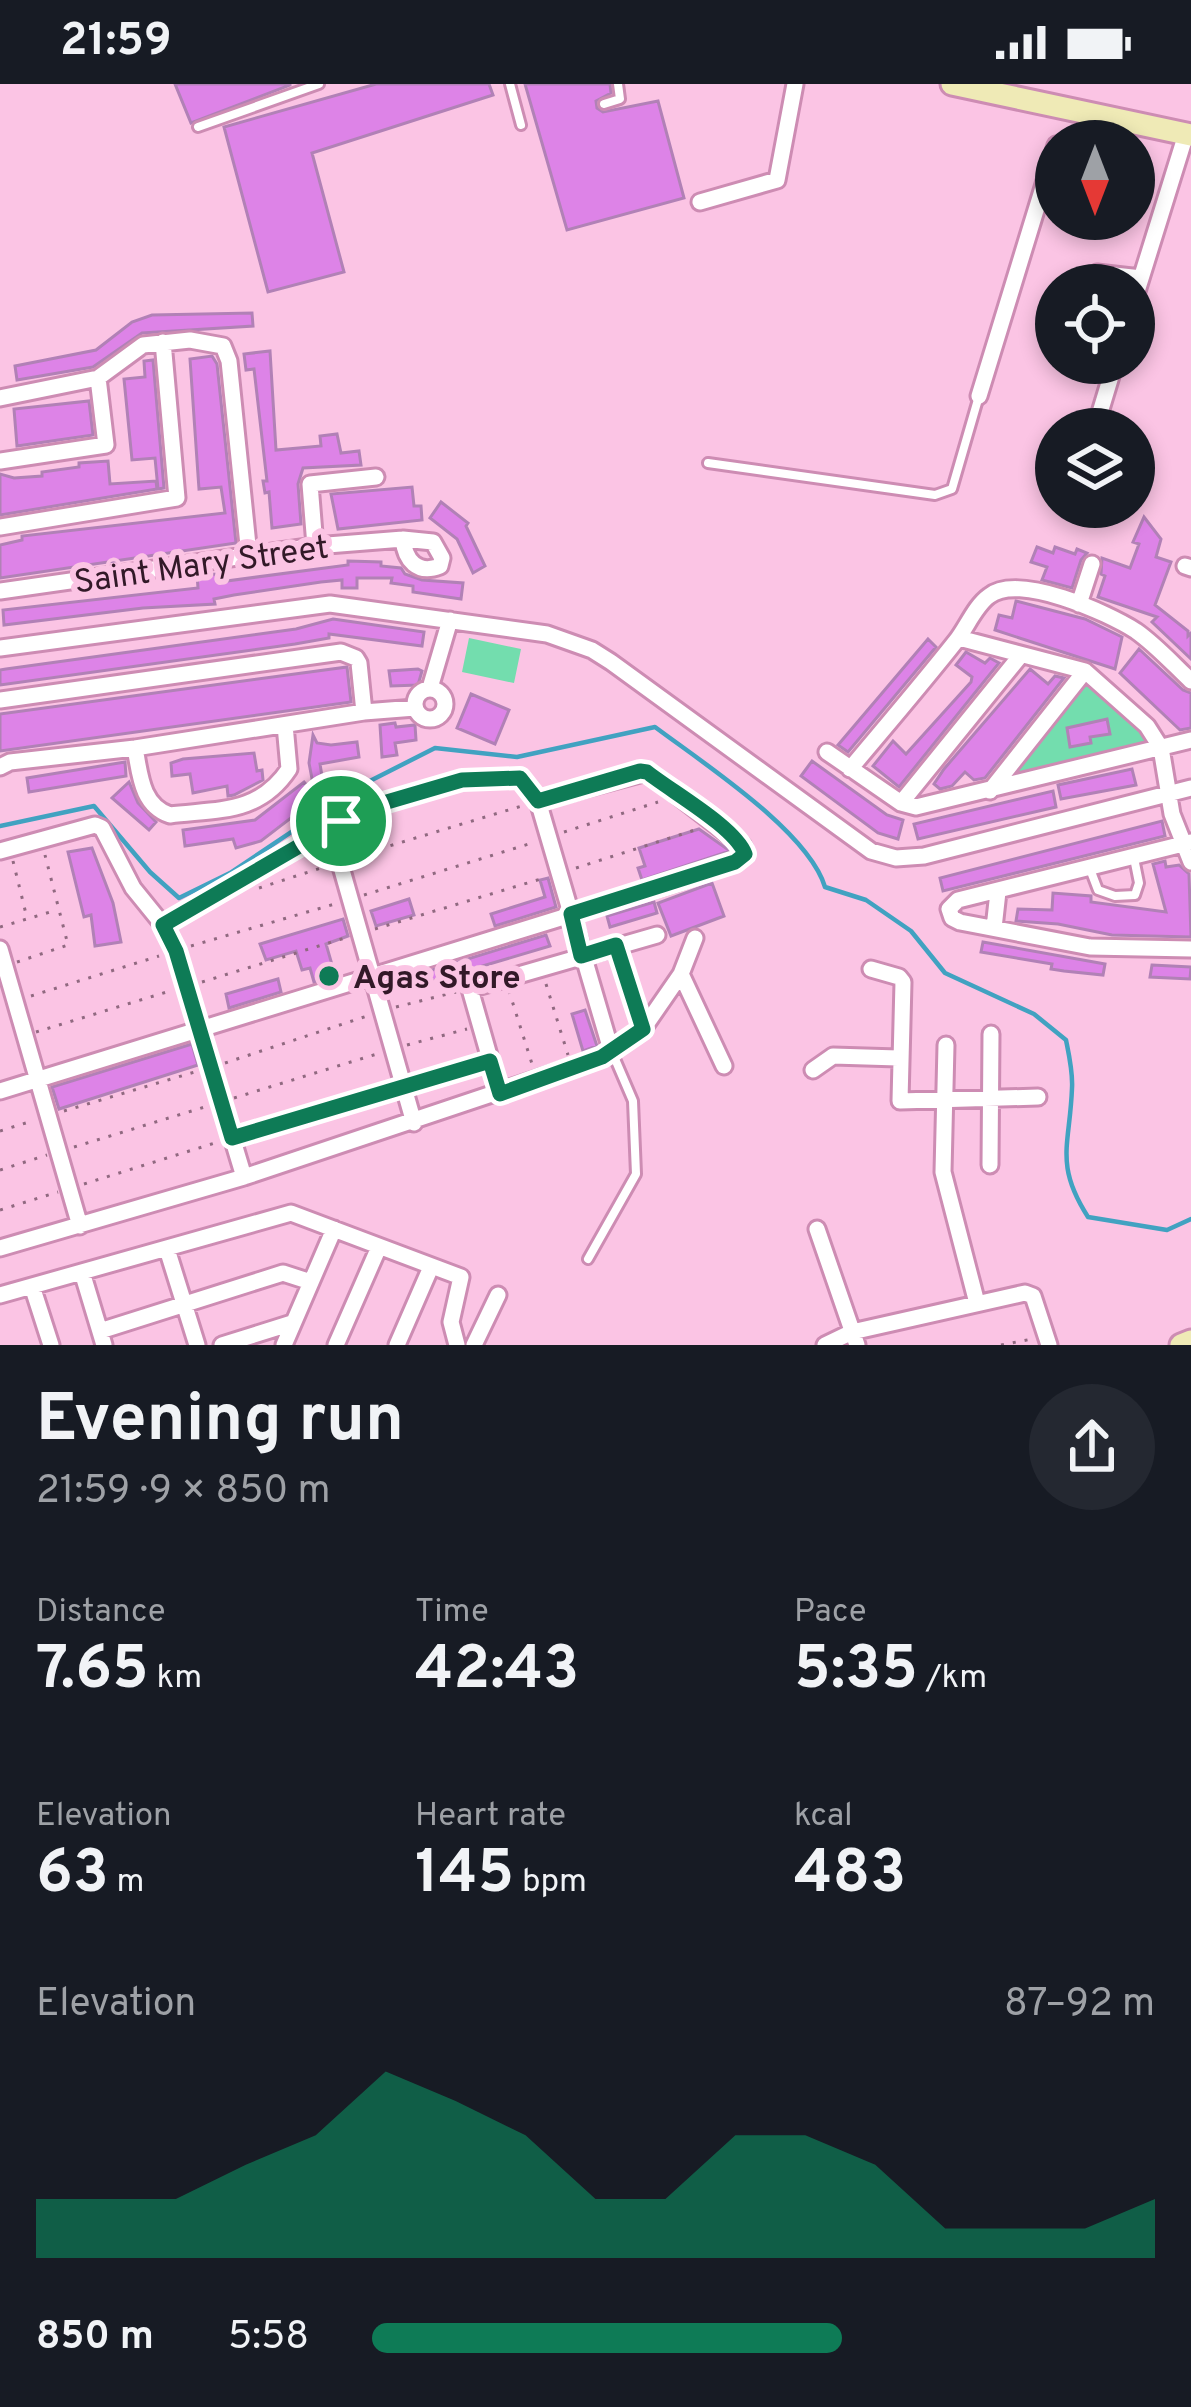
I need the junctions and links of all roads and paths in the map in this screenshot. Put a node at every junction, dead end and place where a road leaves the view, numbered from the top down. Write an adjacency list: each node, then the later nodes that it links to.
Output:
1 (319, 84): 11 (lane)
2 (511, 84): 10 (lane)
3 (618, 84): 7 (lane)
4 (795, 84): 13 (street)
5 (952, 84): 6 (main road)
6 (986, 87): 8 (main road)
7 (604, 104)
8 (1066, 109): 9 (street); 12 (main road)
9 (1063, 120)
10 (521, 125)
11 (197, 127)
12 (1189, 134): 15 (street)
13 (700, 202)
14 (1035, 212): 18 (street)
15 (1146, 264)
16 (163, 342): 17 (street); 23 (street); 26 (street)
17 (98, 378): 19 (street); 20 (street)
18 (979, 396): 21 (lane)
19 (0, 398)
20 (0, 461)
21 (708, 464)
22 (376, 477): 25 (street)
23 (0, 526)
24 (403, 539): 25 (street, Saint Mary Street)
25 (315, 546): 26 (street, Saint Mary Street)
26 (249, 555): 28 (street, Saint Mary Street)
27 (1092, 564): 29 (street)
28 (0, 591)
29 (1079, 604): 31 (street); 35 (street)
30 (449, 620): 32 (street); 36 (street); 49 (street)
31 (959, 638): 33 (street); 46 (street)
32 (0, 648)
33 (1021, 655): 34 (street); 51 (street)
34 (1085, 670): 43 (street); 48 (street)
35 (1191, 681)
36 (430, 688): 38 (street); 38 (street)
37 (0, 700): 39 (street)
38 (415, 708): 39 (street)
39 (364, 712): 40 (street)
40 (285, 724): 42 (street); 42 (street)
41 (1191, 740): 43 (street)
42 (135, 748): 45 (street)
43 (1161, 748): 48 (street); 49 (street)
44 (827, 752): 46 (street)
45 (0, 767)
46 (850, 769): 51 (street)
47 (1191, 788): 49 (street)
48 (990, 791): 51 (street)
49 (1171, 793): 54 (street)
50 (538, 801): 52 (street); 57 (path); 63 (street); 63 (street)
51 (901, 803)
52 (330, 828): 57 (street); 65 (street)
53 (42, 842): 55 (street); 62 (path); 65 (street)
54 (1186, 843): 56 (street); 58 (street)
55 (5, 850): 64 (path)
56 (1134, 858): 59 (street); 59 (lane)
57 (339, 861): 60 (path); 76 (street)
58 (1191, 862)
59 (1090, 869): 61 (street)
60 (244, 891)
61 (998, 892): 67 (street); 67 (street)
62 (59, 909): 64 (path); 73 (path)
63 (571, 914): 72 (street); 76 (street)
64 (27, 918): 66 (path)
65 (163, 925): 82 (street)
66 (0, 927)
67 (994, 928): 71 (street)
68 (657, 935): 70 (street)
69 (695, 938): 77 (street)
70 (616, 945): 72 (street); 83 (path)
71 (1191, 949)
72 (581, 956): 74 (street); 87 (street)
73 (2, 957): 94 (street)
74 (541, 967): 78 (street); 92 (path)
75 (871, 969): 88 (street)
76 (374, 974): 80 (street); 82 (street)
77 (681, 974): 83 (street); 90 (street)
78 (505, 978): 79 (street); 95 (path)
79 (470, 989): 80 (path); 81 (street)
80 (385, 1010): 86 (street); 91 (path)
81 (480, 1025): 86 (path); 89 (street)
82 (200, 1029): 91 (street); 94 (street)
83 (643, 1029): 87 (street)
84 (991, 1034): 100 (street)
85 (946, 1045): 101 (street)
86 (394, 1048): 96 (street); 102 (path)
87 (611, 1050): 92 (street); 119 (lane)
88 (898, 1058): 93 (street); 101 (street)
89 (490, 1061): 96 (path); 98 (street)
90 (724, 1066)
91 (211, 1067): 102 (street); 103 (path)
92 (572, 1068): 95 (street)
93 (813, 1070)
94 (38, 1080): 97 (street); 103 (street)
95 (538, 1080): 98 (street)
96 (406, 1086): 104 (street); 106 (path)
97 (0, 1091)
98 (500, 1094): 104 (street)
99 (1038, 1097): 100 (street)
100 (991, 1100): 101 (street); 108 (street)
101 (946, 1101): 126 (street)
102 (220, 1102): 106 (street); 107 (path)
103 (48, 1115): 105 (path); 107 (street)
104 (414, 1123): 110 (street)
105 (0, 1131)
106 (232, 1138): 110 (street); 111 (path)
107 (58, 1152): 109 (path); 111 (street)
108 (990, 1165)
109 (0, 1170)
110 (244, 1177): 113 (street)
111 (69, 1188): 112 (path); 113 (street)
112 (0, 1210)
113 (80, 1226): 117 (street)
114 (334, 1228): 116 (street); 118 (street); 122 (street)
115 (817, 1229): 130 (street)
116 (379, 1247): 120 (street); 137 (street)
117 (0, 1248)
118 (167, 1249): 121 (street); 127 (street)
119 (588, 1259)
120 (431, 1267): 138 (street); 139 (street)
121 (82, 1272): 123 (street); 129 (street)
122 (311, 1282): 127 (street); 128 (street)
123 (32, 1286): 124 (street); 134 (street)
124 (0, 1295)
125 (498, 1295): 140 (street)
126 (977, 1303): 130 (street); 131 (street)
127 (185, 1304): 129 (street); 135 (street)
128 (292, 1323): 133 (street); 136 (street)
129 (102, 1338)
130 (854, 1339): 141 (street)
131 (1047, 1341): 142 (path)
132 (1191, 1341): 143 (main road)
133 (282, 1344)
134 (51, 1345)
135 (197, 1345)
136 (222, 1345)
137 (336, 1345)
138 (397, 1345)
139 (458, 1345)
140 (474, 1345)
141 (825, 1345)
142 (1000, 1345)
143 (1181, 1345)

